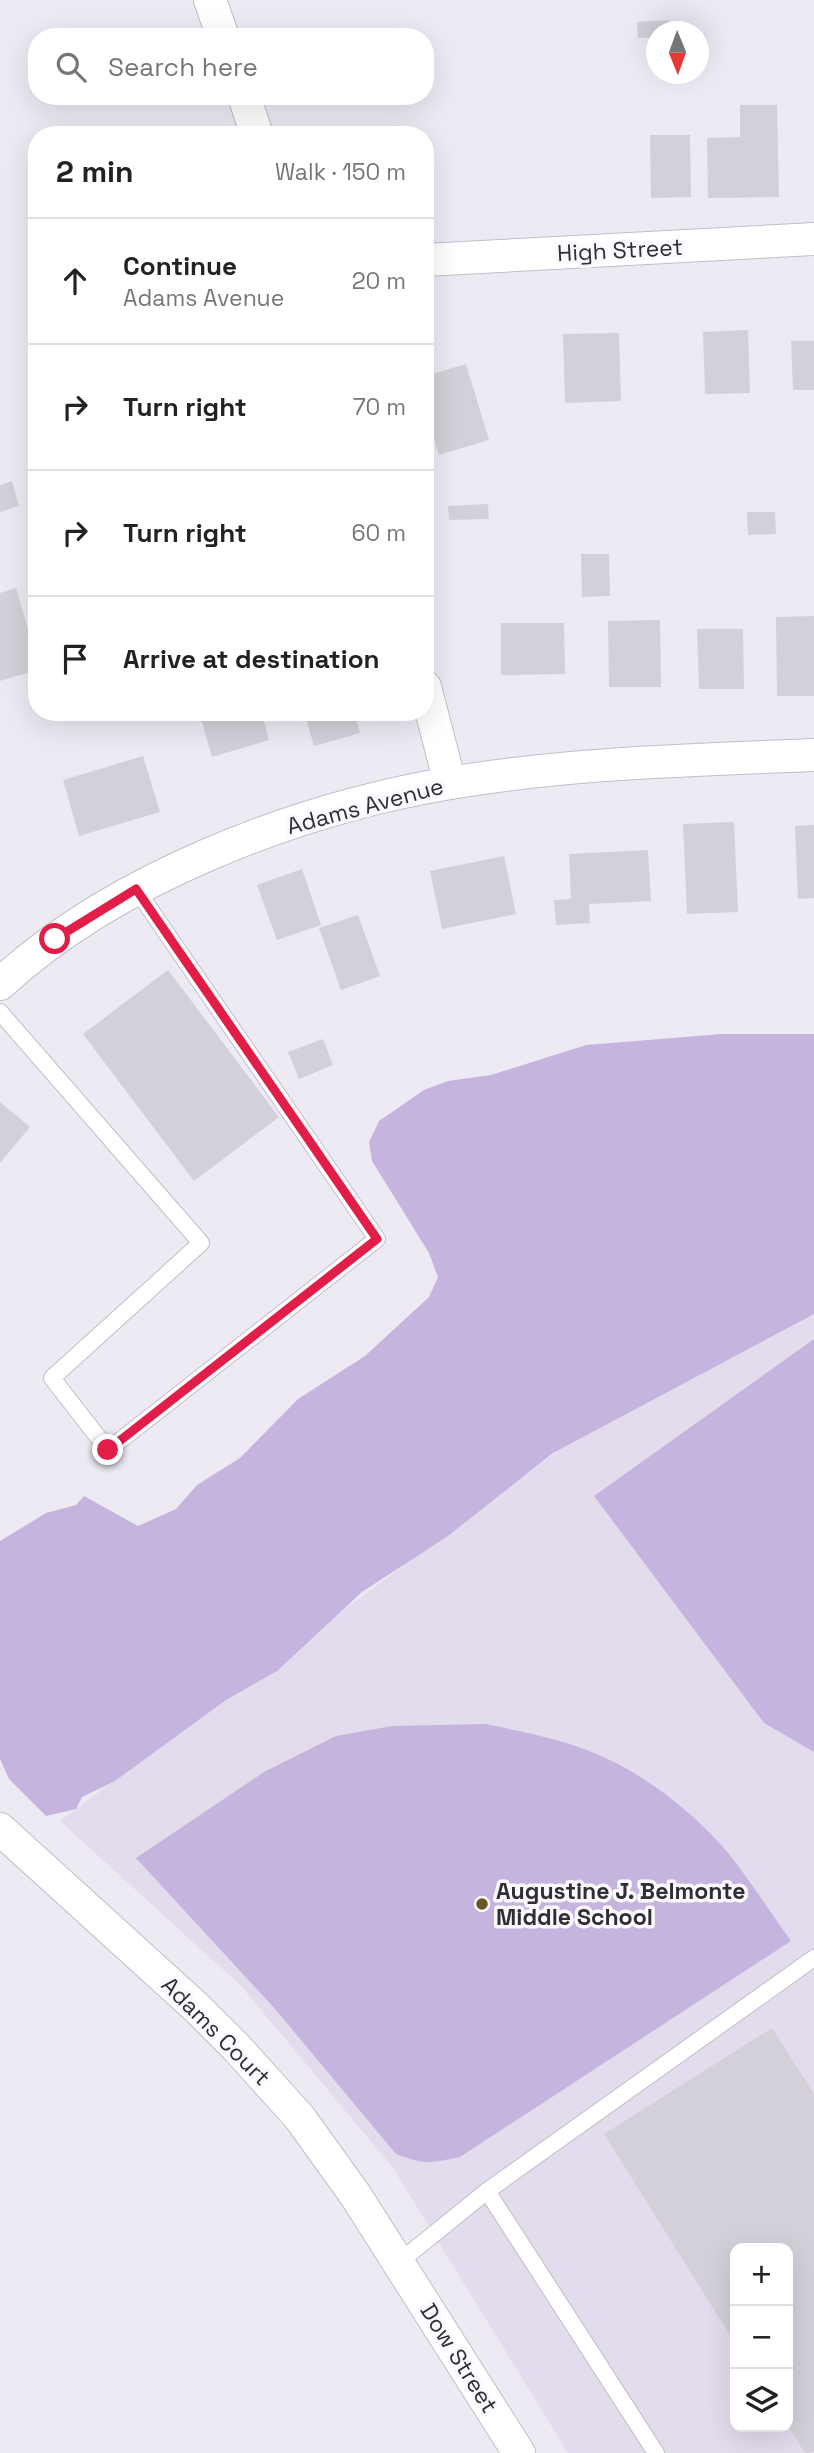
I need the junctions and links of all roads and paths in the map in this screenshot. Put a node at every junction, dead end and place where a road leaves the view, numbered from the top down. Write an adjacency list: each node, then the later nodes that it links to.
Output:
1 (210, 0): 2 (street)
2 (220, 28)
3 (247, 105): 4 (street)
4 (254, 126)
5 (814, 239): 6 (street, High Street)
6 (434, 260)
7 (434, 721): 9 (street)
8 (814, 755): 9 (street, Adams Avenue)
9 (450, 783): 10 (street, Adams Avenue)
10 (136, 889): 11 (street, Adams Avenue); 12 (lane)
11 (3, 976)
12 (0, 1012)
13 (0, 1829): 16 (street, Adams Court)
14 (814, 1958): 15 (lane)
15 (487, 2191): 16 (lane); 18 (lane)
16 (398, 2263): 17 (street, Dow Street)
17 (519, 2453)
18 (656, 2453)

